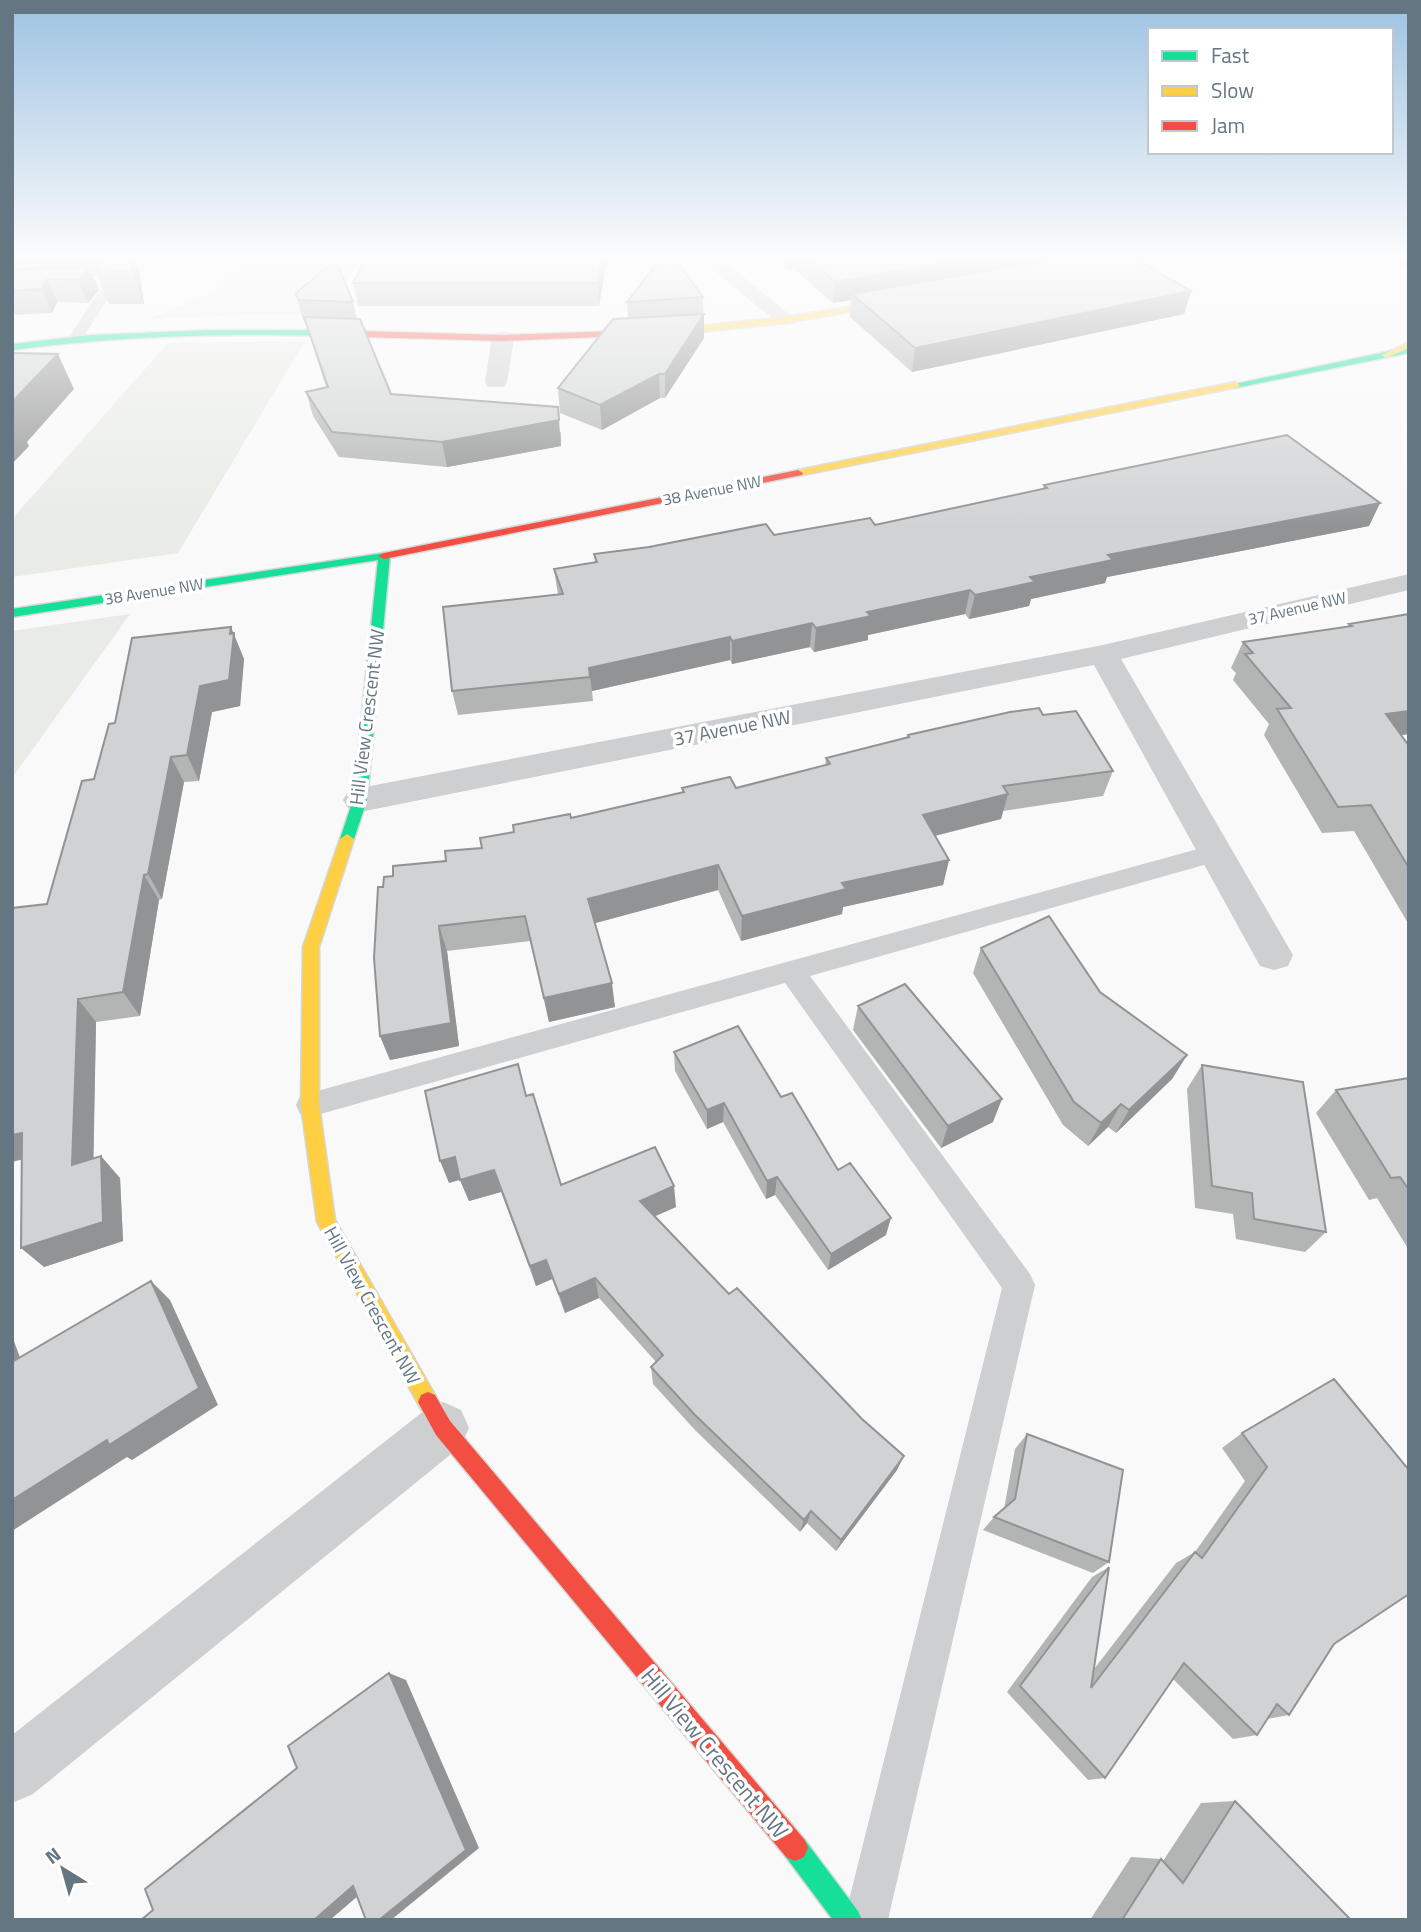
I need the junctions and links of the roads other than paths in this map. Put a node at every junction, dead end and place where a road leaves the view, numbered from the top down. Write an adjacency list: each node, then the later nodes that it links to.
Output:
1 (502, 347): 5 (street)
2 (1409, 347): 3 (street)
3 (1386, 355): 4 (street); 6 (street, 38 Avenue NW)
4 (1409, 357)
5 (496, 382)
6 (384, 556): 8 (street, 38 Avenue NW); 10 (street, Hill View Crescent NW)
7 (1409, 582): 9 (street, 37 Avenue NW)
8 (12, 613)
9 (1103, 654): 10 (street, 37 Avenue NW); 11 (street)
10 (360, 800): 14 (street, Hill View Crescent NW)
11 (1216, 853): 12 (street); 13 (lane)
12 (1274, 955)
13 (790, 970): 14 (lane); 18 (lane)
14 (310, 1105): 15 (street, Hill View Crescent NW)
15 (443, 1428): 16 (street); 17 (street, Hill View Crescent NW)
16 (12, 1773)
17 (849, 1920)
18 (866, 1920)

